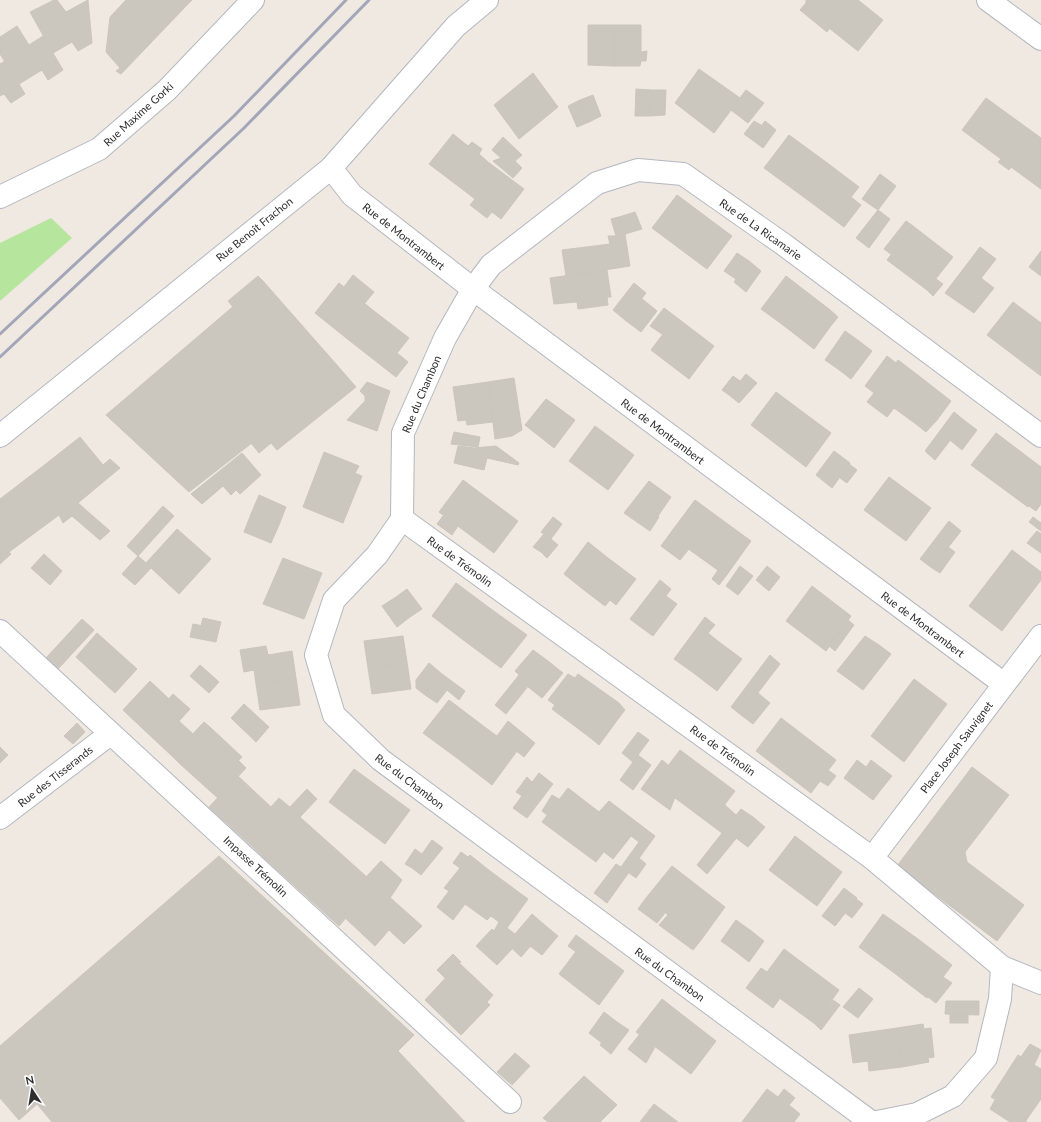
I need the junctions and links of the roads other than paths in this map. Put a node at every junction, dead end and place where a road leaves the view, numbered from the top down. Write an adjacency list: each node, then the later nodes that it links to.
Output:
1 (253, 0): 6 (street, Rue Maxime Gorki)
2 (487, 0): 5 (street, Rue Benoît Frachon)
3 (988, 0): 4 (street)
4 (1041, 39)
5 (331, 168): 7 (street, Rue de Montrambert); 8 (street, Rue Benoît Frachon)
6 (0, 197)
7 (473, 289): 9 (street, Rue de La Ricamarie); 10 (street, Rue du Chambon); 13 (street, Rue de Montrambert)
8 (0, 436)
9 (1041, 436)
10 (402, 519): 16 (street, Rue de Trémolin); 20 (street, Rue du Chambon)
11 (0, 631): 14 (street, Impasse Trémolin)
12 (1041, 636): 13 (street, Place Joseph Sauvignet)
13 (1004, 684): 16 (street, Place Joseph Sauvignet)
14 (110, 734): 15 (street, Rue des Tisserands); 19 (street, Impasse Trémolin)
15 (0, 818)
16 (872, 858): 17 (street, Rue de Trémolin)
17 (1002, 967): 18 (street, Rue de Trémolin); 21 (street)
18 (1041, 983)
19 (510, 1102)
20 (871, 1122)
21 (877, 1122)

